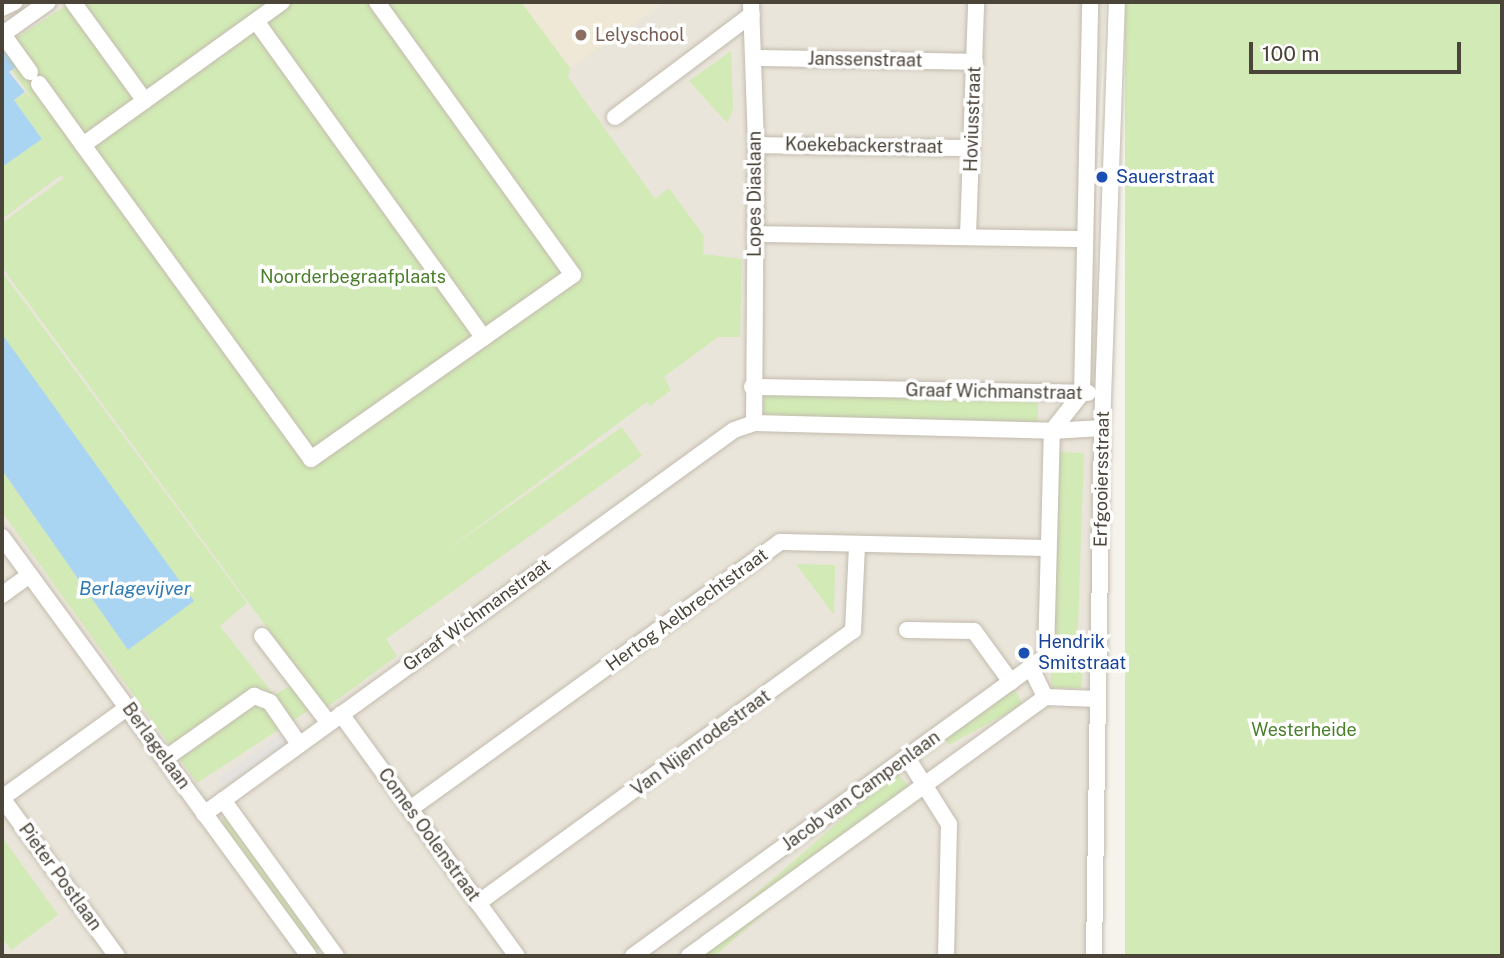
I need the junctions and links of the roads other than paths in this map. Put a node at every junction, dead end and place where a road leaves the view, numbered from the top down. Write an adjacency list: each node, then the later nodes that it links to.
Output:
1 (15, 2): 9 (street)
2 (48, 2): 12 (street)
3 (73, 2): 15 (street)
4 (282, 2): 11 (street)
5 (377, 2): 23 (street)
6 (976, 2): 14 (street, Hoviusstraat)
7 (1090, 2): 22 (street, Erfgooiersstraat)
8 (1117, 2): 25 (street, Erfgooiersstraat)
9 (2, 8)
10 (751, 8): 13 (street, Lopes Diaslaan); 16 (street)
11 (256, 21): 15 (street); 23 (street)
12 (2, 33): 17 (street)
13 (755, 58): 14 (street, Janssenstraat); 18 (street, Lopes Diaslaan)
14 (975, 62): 19 (street, Hoviusstraat)
15 (145, 101): 17 (street)
16 (615, 117)
17 (83, 145): 23 (street)
18 (756, 145): 19 (street, Koekebackerstraat); 20 (street, Lopes Diaslaan)
19 (972, 148): 21 (street, Hoviusstraat)
20 (756, 234): 21 (street); 24 (street, Lopes Diaslaan)
21 (968, 236): 22 (street)
22 (1085, 239): 26 (street, Erfgooiersstraat)
23 (484, 338)
24 (751, 387): 26 (street, Graaf Wichmanstraat); 27 (street)
25 (1105, 392): 26 (street, Graaf Wichmanstraat); 28 (street, Erfgooiersstraat)
26 (1082, 393): 29 (street, Erfgooiersstraat)
27 (754, 423): 29 (street, Graaf Wichmanstraat); 44 (street, Graaf Wichmanstraat)
28 (1102, 428): 29 (street, Graaf Wichmanstraat); 37 (street, Erfgooiersstraat)
29 (1052, 431): 32 (street)
30 (2, 537): 33 (street, Berlagelaan)
31 (857, 545): 32 (street, Hertog Aelbrechtstraat); 51 (street, Hertog Aelbrechtstraat); 53 (street, Van Nijenrodestraat)
32 (1048, 548): 38 (street)
33 (30, 575): 34 (street); 43 (street, Berlagelaan)
34 (2, 595)
35 (907, 631): 40 (street)
36 (262, 636): 44 (street, Comes Oolenstraat)
37 (1099, 655): 38 (street); 42 (street, Erfgooiersstraat)
38 (1046, 656): 39 (street, Jacob van Campenlaan)
39 (1031, 668): 40 (street, Jacob van Campenlaan); 41 (street)
40 (1011, 682): 47 (street, Jacob van Campenlaan)
41 (1045, 696): 42 (street); 48 (street, Jacob van Campenlaan)
42 (1098, 698): 61 (street, Erfgooiersstraat)
43 (127, 708): 46 (street, Berlagelaan); 49 (street)
44 (334, 718): 45 (street, Graaf Wichmanstraat); 51 (street, Comes Oolenstraat)
45 (299, 744): 46 (street); 50 (street, Graaf Wichmanstraat)
46 (166, 758): 52 (street, Berlagelaan)
47 (908, 759): 48 (street); 58 (street, Jacob van Campenlaan)
48 (927, 784): 59 (street, Jacob van Campenlaan); 60 (street)
49 (2, 798): 54 (street, Pieter Postlaan)
50 (223, 800): 52 (street, Graaf Wichmanstraat); 56 (street)
51 (410, 809): 53 (street, Comes Oolenstraat)
52 (204, 814): 55 (street, Berlagelaan)
53 (478, 903): 57 (street, Comes Oolenstraat)
54 (117, 956)
55 (309, 956)
56 (337, 956)
57 (517, 956)
58 (633, 956)
59 (689, 956)
60 (946, 956)
61 (1094, 956)

